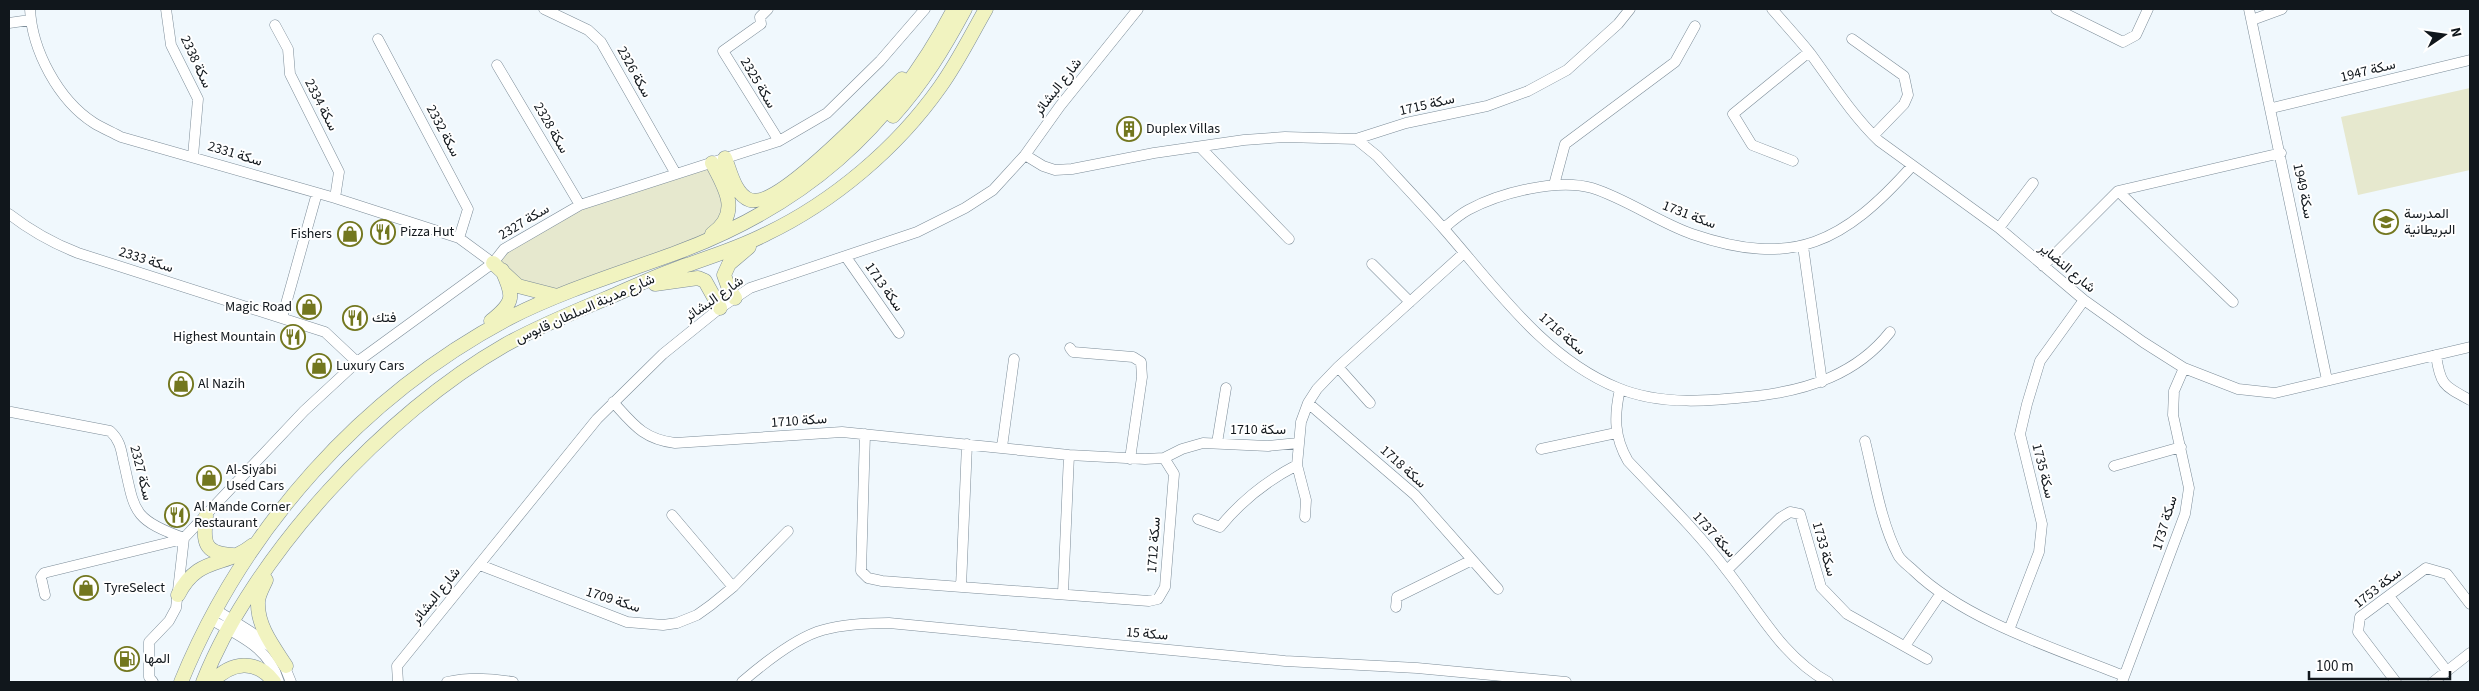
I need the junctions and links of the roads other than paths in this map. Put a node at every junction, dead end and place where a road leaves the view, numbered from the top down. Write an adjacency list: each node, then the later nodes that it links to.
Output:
1 (30, 9): 16 (street, سكة 2331)
2 (166, 9): 34 (street, سكة 2338)
3 (544, 9): 38 (street, سكة 2326)
4 (768, 9): 30 (street, سكة 2325)
5 (925, 9): 30 (street, سكة 2327)
6 (954, 9): 23 (main road, شارع مدينة السلطان قابوس)
7 (965, 9): 41 (main road)
8 (986, 9): 49 (main road, شارع مدينة السلطان قابوس)
9 (1138, 9): 33 (street, شارع البشائر)
10 (1630, 9): 29 (street, سكة 1715)
11 (1772, 9): 24 (street, شارع النضاير)
12 (2056, 9): 13 (street)
13 (2148, 9)
14 (2250, 9): 17 (street, سكة 1949)
15 (2282, 9): 17 (street)
16 (30, 20): 18 (street); 34 (street, سكة 2331)
17 (2252, 20): 27 (street, سكة 1949)
18 (9, 24)
19 (275, 25): 44 (street, سكة 2334)
20 (1695, 26): 40 (street)
21 (1852, 39): 28 (street)
22 (378, 40): 50 (street, سكة 2332)
23 (930, 50): 35 (main road); 41 (main road, شارع مدينة السلطان قابوس)
24 (1809, 52): 28 (street, شارع النضاير); 36 (street)
25 (2470, 60): 27 (street, سكة 1947)
26 (498, 65): 45 (street, سكة 2328)
27 (2272, 108): 32 (street, سكة 1949)
28 (1874, 135): 37 (street, شارع النضاير)
29 (1356, 139): 31 (street, سكة 1715); 47 (street, سكة 1716)
30 (779, 141): 35 (street, سكة 2327)
31 (1200, 147): 33 (street, سكة 1715); 51 (street)
32 (2281, 153): 42 (street); 77 (street, سكة 1949)
33 (1024, 155): 55 (street, شارع البشائر)
34 (193, 156): 43 (street, سكة 2331)
35 (719, 160): 38 (street, سكة 2327); 53 (main road)
36 (1793, 161)
37 (1912, 166): 48 (street, شارع النضاير); 52 (street, سكة 1731)
38 (676, 174): 45 (street, سكة 2327)
39 (2033, 183): 48 (street)
40 (1554, 185): 47 (street, سكة 1731); 52 (street, سكة 1731)
41 (804, 188): 53 (main road, شارع مدينة السلطان قابوس)
42 (2118, 191): 58 (street); 64 (street)
43 (317, 193): 44 (street, سكة 2331); 66 (street)
44 (335, 198): 50 (street, سكة 2331)
45 (580, 205): 57 (street, سكة 2327)
46 (9, 214): 66 (street, سكة 2333)
47 (1444, 228): 54 (street, سكة 1716)
48 (1999, 228): 58 (street, شارع النضاير)
49 (767, 234): 59 (main road, شارع مدينة السلطان قابوس); 61 (main road)
50 (459, 238): 57 (street, سكة 2331)
51 (1289, 239)
52 (1803, 246): 78 (street)
53 (690, 247): 60 (main road, شارع مدينة السلطان قابوس)
54 (1464, 253): 63 (street); 80 (street, سكة 1716)
55 (846, 256): 61 (street, شارع البشائر); 68 (street, سكة 1713)
56 (1372, 264): 63 (street)
57 (497, 266): 60 (main road); 71 (main road); 74 (street, سكة 2327)
58 (2043, 266): 62 (street, شارع النضاير)
59 (632, 288): 65 (main road); 108 (main road, شارع مدينة السلطان قابوس)
60 (557, 296): 71 (main road, شارع مدينة السلطان قابوس)
61 (735, 298): 65 (street, شارع البشائر)
62 (2084, 300): 76 (street, شارع النضاير); 124 (street, سكة 1735)
63 (1410, 302): 75 (street)
64 (2233, 302)
65 (720, 308): 82 (street, شارع البشائر)
66 (282, 318): 74 (street, سكة 2333)
67 (1890, 332): 78 (street, سكة 1716)
68 (899, 333)
69 (2470, 347): 72 (street, شارع النضاير)
70 (1070, 348): 97 (street)
71 (452, 352): 106 (main road, شارع مدينة السلطان قابوس)
72 (2436, 355): 77 (street, شارع النضاير); 81 (street)
73 (1014, 359): 92 (street)
74 (358, 362): 101 (street, سكة 2327)
75 (1338, 366): 83 (street); 84 (street)
76 (2184, 368): 77 (street, شارع النضاير); 93 (street, سكة 1737)
77 (2327, 380)
78 (1822, 382): 80 (street, سكة 1716)
79 (1226, 388): 89 (street, سكة 1710)
80 (1620, 389): 86 (street, سكة 1737)
81 (2470, 400)
82 (613, 402): 87 (street, سكة 1710); 110 (street, شارع البشائر)
83 (1308, 403): 90 (street); 109 (street, سكة 1718)
84 (1370, 403)
85 (11, 412): 105 (street, سكة 2327)
86 (1616, 433): 94 (street); 111 (street, سكة 1737)
87 (865, 434): 91 (street, سكة 1710); 113 (street, سكة 1712)
88 (1865, 442): 116 (street)
89 (1217, 443): 90 (street, سكة 1710); 96 (street, سكة 1710)
90 (1298, 443): 98 (street)
91 (967, 444): 92 (street, سكة 1710); 113 (street)
92 (1002, 447): 95 (street, سكة 1710)
93 (2181, 447): 99 (street); 130 (street, سكة 1737)
94 (1541, 449)
95 (1069, 455): 97 (street, سكة 1710); 115 (street)
96 (1164, 458): 97 (street, سكة 1710); 115 (street, سكة 1712)
97 (1130, 459)
98 (1297, 465): 102 (street); 103 (street)
99 (2114, 466)
100 (672, 515): 112 (street)
101 (206, 516): 105 (street, سكة 2327); 107 (main road)
102 (1305, 517)
103 (1198, 519)
104 (788, 531): 112 (street, سكة 1709)
105 (184, 538): 117 (street); 118 (street)
106 (258, 541): 107 (main road); 122 (main road, شارع مدينة السلطان قابوس)
107 (236, 556): 118 (main road)
108 (274, 559): 123 (main road, شارع مدينة السلطان قابوس); 128 (main road)
109 (1472, 560): 114 (street, سكة 1718); 121 (street)
110 (480, 565): 112 (street, سكة 1709); 138 (street, شارع البشائر)
111 (1727, 570): 125 (street, سكة 1733); 143 (street, سكة 1737)
112 (733, 587)
113 (961, 587): 115 (street, سكة 1712)
114 (1498, 589)
115 (1063, 593)
116 (1941, 593): 124 (street); 125 (street)
117 (45, 595)
118 (178, 595): 131 (street)
119 (2389, 596): 120 (street, سكة 1753); 129 (street); 144 (street, سكة 1753)
120 (2470, 604)
121 (1396, 607)
122 (213, 614): 123 (street); 132 (main road, شارع مدينة السلطان قابوس)
123 (230, 624): 128 (street); 133 (main road, شارع مدينة السلطان قابوس); 136 (street)
124 (2010, 630): 130 (street)
125 (1905, 646): 127 (street, سكة 1733)
126 (2470, 653): 129 (street)
127 (1927, 659)
128 (286, 666): 137 (street)
129 (2447, 671): 145 (street)
130 (2123, 679)
131 (151, 680)
132 (181, 682)
133 (203, 682)
134 (212, 682): 135 (main road)
135 (274, 682)
136 (279, 682)
137 (291, 682)
138 (398, 682)
139 (446, 682): 140 (street)
140 (513, 682)
141 (742, 682): 142 (street, سكة 15)
142 (1566, 682)
143 (1828, 682)
144 (2396, 682)
145 (2433, 682)

